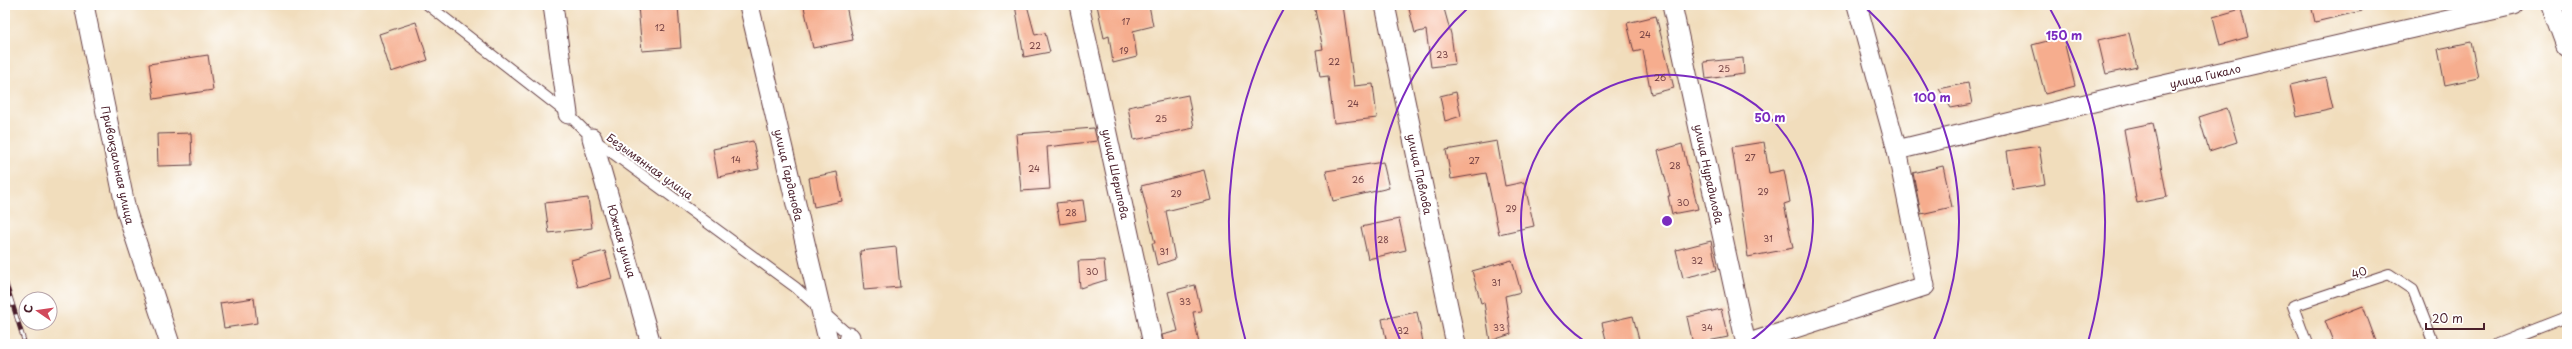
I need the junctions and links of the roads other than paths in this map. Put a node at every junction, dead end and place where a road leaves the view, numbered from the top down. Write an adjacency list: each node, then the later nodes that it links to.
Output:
1 (84, 5): 18 (street, Привокзальная улица)
2 (428, 5): 12 (lane, Безымянная улица)
3 (553, 5): 12 (street)
4 (749, 5): 15 (street, улица Гарданова)
5 (1079, 5): 21 (street, улица Шерипова)
6 (1385, 5): 22 (street, улица Павлова)
7 (1672, 5): 23 (street, улица Нурадилова)
8 (1857, 5): 14 (street)
9 (2514, 5): 14 (street, улица Гикало)
10 (2552, 5): 11 (street)
11 (2567, 46)
12 (568, 114): 13 (lane, Безымянная улица)
13 (592, 138): 15 (lane, Безымянная улица); 19 (street, Южная улица)
14 (1896, 150): 23 (street)
15 (820, 310): 17 (lane, Безымянная улица); 20 (street, улица Гарданова)
16 (2567, 317): 26 (lane)
17 (852, 342)
18 (170, 344)
19 (652, 344)
20 (829, 344)
21 (1153, 344)
22 (1456, 344)
23 (1746, 344)
24 (2307, 344): 25 (lane, 40)
25 (2434, 344)
26 (2496, 344)

